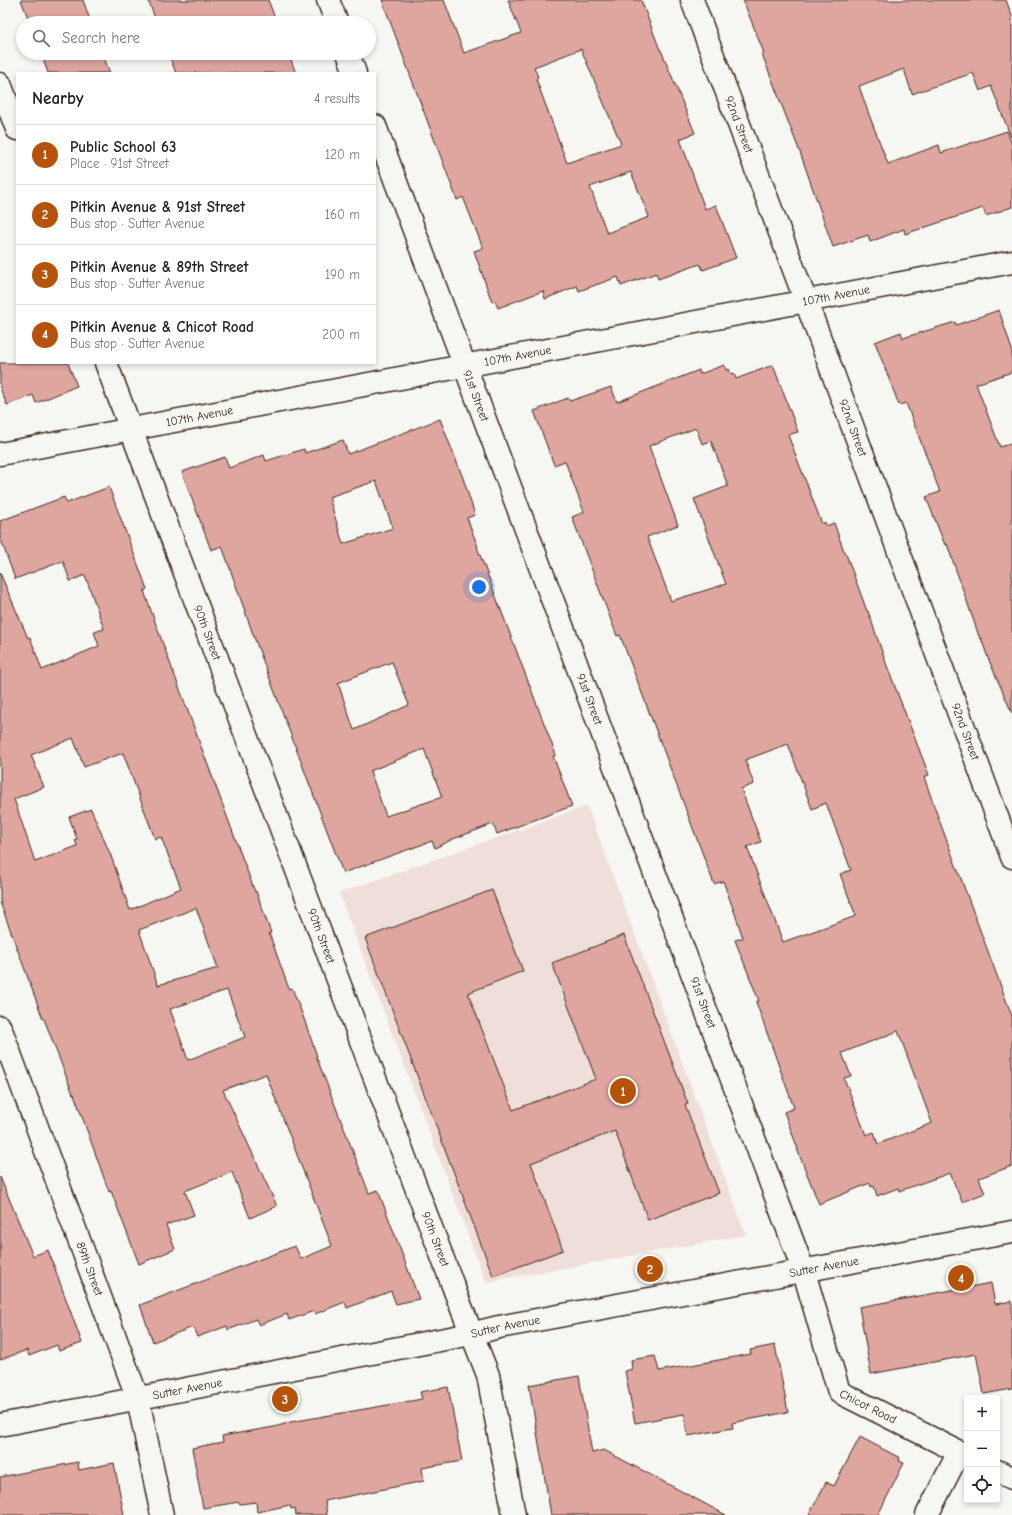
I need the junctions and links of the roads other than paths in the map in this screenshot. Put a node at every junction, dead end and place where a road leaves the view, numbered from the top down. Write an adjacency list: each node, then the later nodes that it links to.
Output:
1 (328, 0): 3 (street)
2 (692, 0): 10 (street, 92nd Street)
3 (334, 16)
4 (350, 60): 5 (street)
5 (355, 72)
6 (0, 84): 7 (street)
7 (16, 125)
8 (376, 129): 12 (street, 91st Street)
9 (1012, 262): 10 (street, 107th Avenue)
10 (806, 302): 12 (street, 107th Avenue); 15 (street, 92nd Street)
11 (106, 364): 13 (street, 90th Street)
12 (464, 366): 13 (street, 107th Avenue); 18 (street, 91st Street)
13 (131, 430): 14 (street, 107th Avenue); 19 (street, 90th Street)
14 (0, 454)
15 (1012, 857)
16 (0, 1027): 20 (street, 89th Street)
17 (1012, 1232): 18 (street, Sutter Avenue)
18 (804, 1272): 19 (street, Sutter Avenue); 22 (street, Chicot Road)
19 (471, 1334): 20 (street, Sutter Avenue); 26 (street, 90th Street)
20 (138, 1399): 21 (street, Sutter Avenue); 25 (street, 89th Street)
21 (0, 1425)
22 (963, 1454): 27 (street)
23 (1000, 1472): 24 (street)
24 (1012, 1478)
25 (162, 1515)
26 (514, 1515)
27 (927, 1515)

